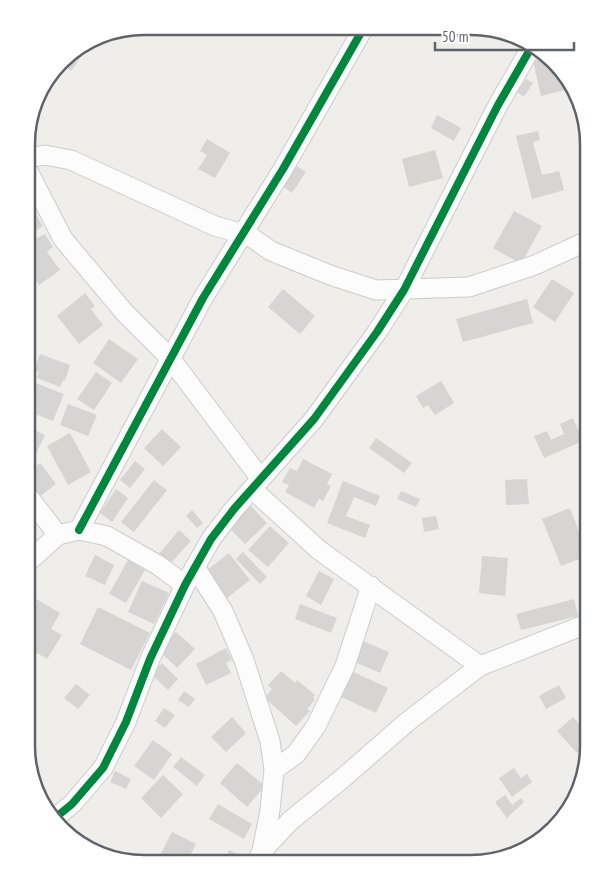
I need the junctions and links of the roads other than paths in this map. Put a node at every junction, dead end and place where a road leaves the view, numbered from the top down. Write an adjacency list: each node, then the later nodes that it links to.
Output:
1 (360, 35): 5 (street)
2 (529, 52): 7 (street)
3 (35, 157): 5 (street)
4 (35, 185): 8 (street)
5 (244, 233): 7 (street); 8 (street)
6 (580, 244): 7 (street)
7 (404, 290): 9 (street)
8 (170, 358): 9 (street); 11 (street)
9 (256, 484): 14 (street); 16 (street)
10 (35, 505): 12 (street)
11 (79, 530): 12 (street); 15 (street)
12 (58, 535): 13 (street)
13 (35, 556)
14 (195, 566): 15 (street); 19 (street)
15 (185, 585): 20 (street)
16 (371, 586): 18 (street); 19 (street)
17 (580, 626): 18 (street)
18 (480, 666): 22 (street)
19 (274, 770): 21 (street)
20 (59, 814)
21 (259, 855)
22 (261, 855)

